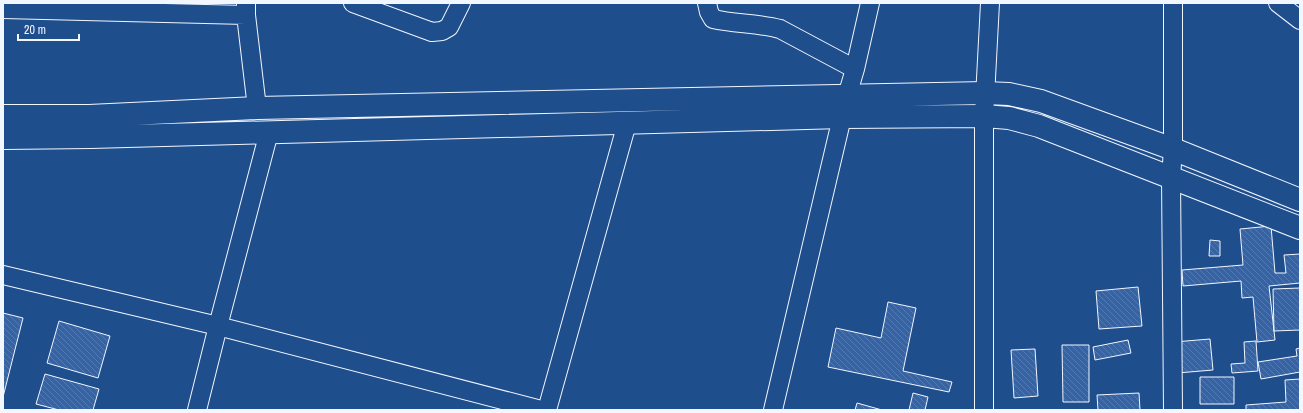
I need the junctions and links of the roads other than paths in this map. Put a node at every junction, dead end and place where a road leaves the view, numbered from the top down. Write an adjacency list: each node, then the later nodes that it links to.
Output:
1 (353, 3): 2 (street)
2 (461, 3)
3 (707, 3): 12 (street)
4 (870, 3): 12 (street)
5 (990, 3): 13 (street)
6 (1173, 3): 22 (street)
7 (1278, 3): 11 (street)
8 (114, 7): 9 (street); 10 (street)
9 (3, 9)
10 (246, 9): 15 (street)
11 (1300, 20)
12 (855, 69): 14 (street)
13 (985, 93): 14 (street); 17 (street); 22 (street)
14 (847, 96): 15 (street); 18 (street)
15 (257, 108): 16 (street)
16 (3, 116)
17 (984, 116): 18 (street); 23 (street); 32 (street)
18 (842, 117): 19 (street); 31 (street)
19 (627, 123): 20 (street); 30 (street)
20 (269, 132): 21 (street); 27 (street)
21 (3, 138)
22 (1173, 149): 23 (street); 24 (street)
23 (1171, 178): 25 (street); 33 (street)
24 (1300, 200)
25 (1300, 228)
26 (3, 275): 27 (street)
27 (218, 326): 28 (street); 29 (street)
28 (197, 410)
29 (541, 410)
30 (547, 410)
31 (773, 410)
32 (984, 410)
33 (1173, 410)

